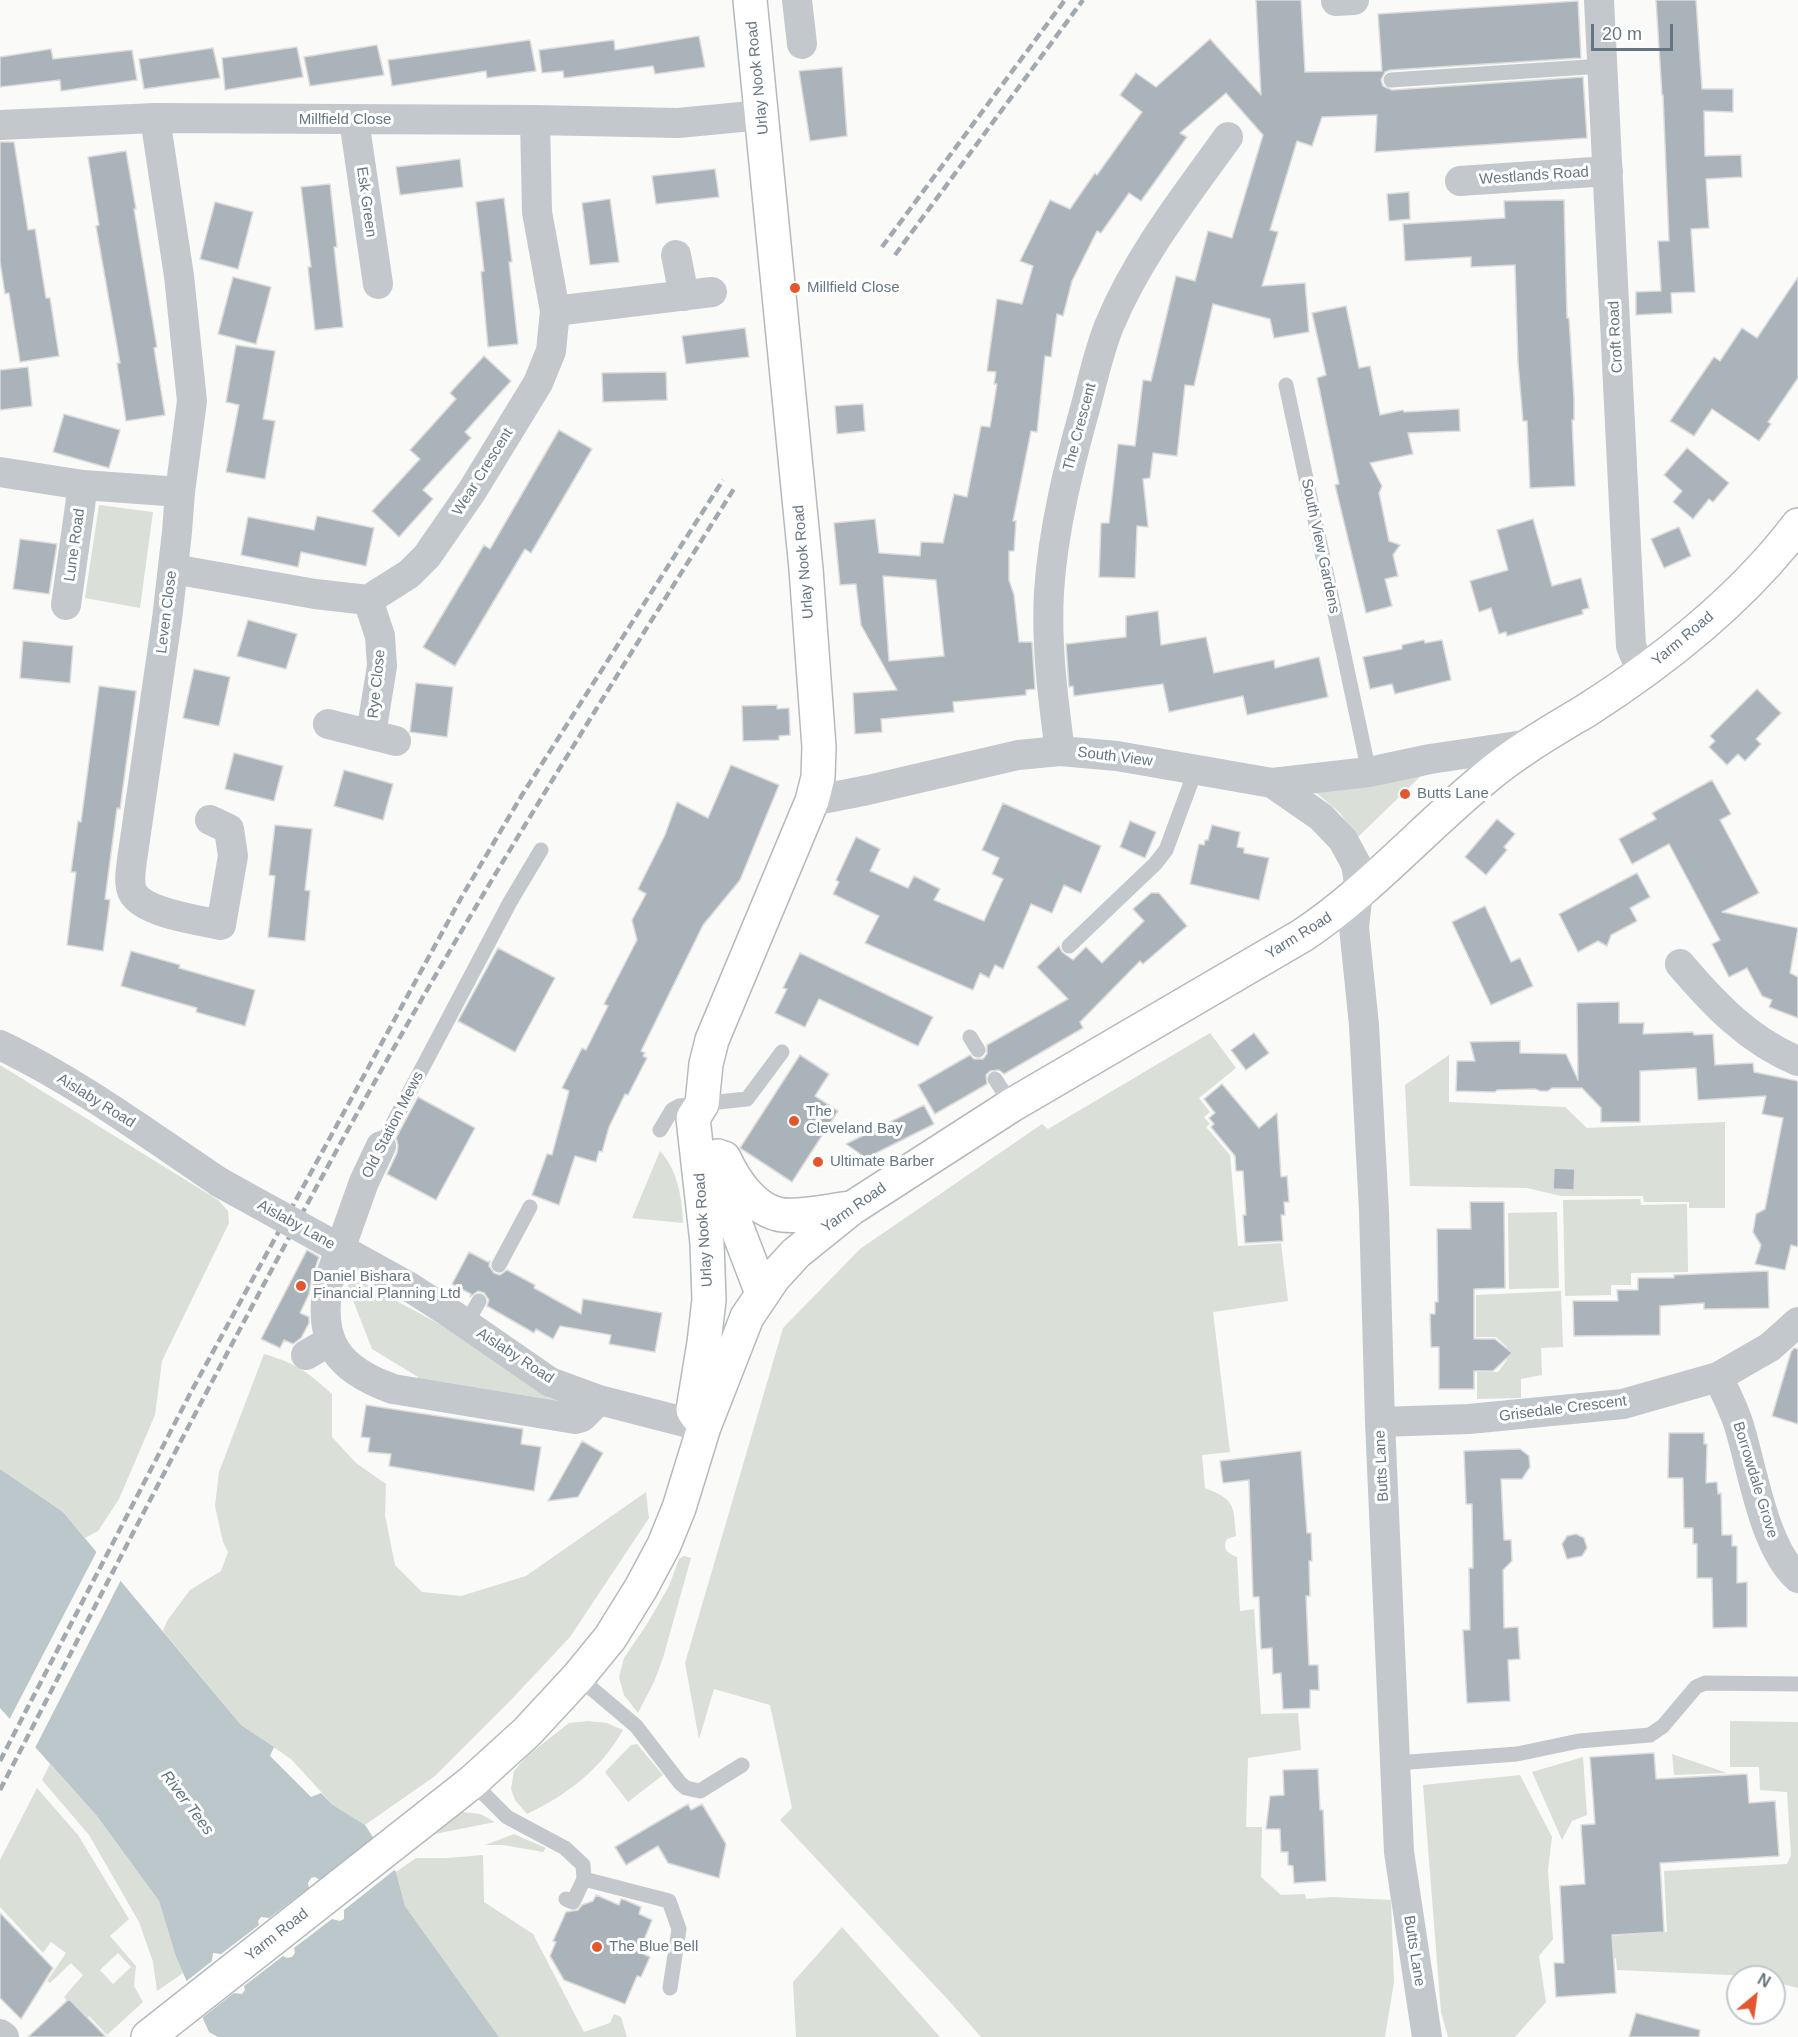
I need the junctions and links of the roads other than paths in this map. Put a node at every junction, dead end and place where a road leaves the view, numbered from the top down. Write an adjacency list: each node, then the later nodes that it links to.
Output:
1 (750, 0): 9 (main road, Urlay Nook Road)
2 (797, 0): 6 (street)
3 (1354, 0): 5 (street)
4 (1599, 0): 7 (street, Croft Road)
5 (1336, 1)
6 (802, 44)
7 (1603, 66): 8 (lane); 15 (street, Croft Road)
8 (1391, 80)
9 (762, 115): 12 (street, Millfield Close); 35 (main road, Urlay Nook Road)
10 (155, 118): 11 (street, Millfield Close); 13 (street, Millfield Close); 23 (street, Leven Close)
11 (354, 120): 12 (street, Millfield Close); 18 (street, Esk Green)
12 (535, 120): 19 (street, Wear Crescent)
13 (0, 126)
14 (1228, 137): 31 (street, The Crescent)
15 (1608, 171): 16 (street, Westlands Road); 28 (street, Croft Road)
16 (1460, 181)
17 (676, 255): 19 (street)
18 (378, 284)
19 (555, 311): 26 (street, Wear Crescent)
20 (1286, 385): 33 (lane, South View Gardens)
21 (0, 472): 22 (street)
22 (83, 485): 23 (street); 27 (street, Lune Road)
23 (180, 492): 25 (street, Leven Close)
24 (1798, 525): 28 (main road, Yarm Road)
25 (173, 569): 26 (street); 36 (street, Leven Close)
26 (368, 600): 29 (street, Rye Close)
27 (66, 605)
28 (1642, 673): 30 (main road, Yarm Road)
29 (328, 724)
30 (1531, 744): 33 (street); 38 (main road, Yarm Road)
31 (1060, 751): 32 (street, South View); 35 (street, South View)
32 (1196, 769): 34 (street, South View); 39 (lane)
33 (1369, 772): 34 (street)
34 (1272, 783): 38 (street, South View)
35 (812, 801): 44 (main road, Urlay Nook Road)
36 (210, 820)
37 (541, 850): 47 (lane, Old Station Mews)
38 (1359, 894): 50 (main road, Yarm Road); 57 (street, Butts Lane)
39 (1069, 945)
40 (1680, 964): 43 (street)
41 (0, 1045): 48 (street, Aislaby Road)
42 (782, 1052): 44 (lane)
43 (1798, 1061)
44 (702, 1104): 45 (lane); 46 (main road, Urlay Nook Road); 58 (main road, Urlay Nook Road)
45 (660, 1130)
46 (717, 1142): 50 (main road, Urlay Nook Road); 53 (main road, Urlay Nook Road)
47 (381, 1146): 56 (street, Old Station Mews)
48 (219, 1182): 52 (street, Aislaby Lane, bridge)
49 (530, 1207): 51 (lane)
50 (852, 1208): 53 (main road, Yarm Road)
51 (498, 1265)
52 (373, 1267): 56 (street, Aislaby Road)
53 (762, 1293): 58 (main road, Yarm Road)
54 (1798, 1322): 55 (street, Grisedale Crescent)
55 (1718, 1377): 57 (street, Grisedale Crescent); 59 (street, Borrowdale Grove)
56 (599, 1400): 58 (street, Aislaby Road)
57 (1380, 1422): 62 (street, Butts Lane)
58 (704, 1427): 60 (main road, Yarm Road)
59 (1798, 1578)
60 (578, 1677): 63 (lane); 64 (main road, Yarm Road)
61 (1798, 1684): 62 (lane)
62 (1396, 1763): 71 (street, Butts Lane)
63 (742, 1765)
64 (472, 1782): 65 (lane); 70 (main road, Yarm Road)
65 (584, 1879): 66 (lane); 67 (lane)
66 (566, 1899)
67 (670, 1988)
68 (0, 2034): 69 (street)
69 (4, 2037)
70 (148, 2037)
71 (1427, 2037)

